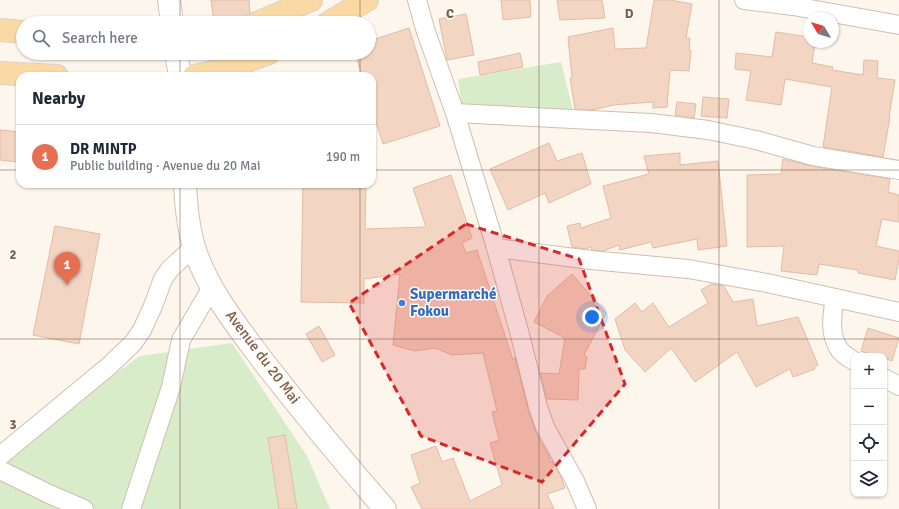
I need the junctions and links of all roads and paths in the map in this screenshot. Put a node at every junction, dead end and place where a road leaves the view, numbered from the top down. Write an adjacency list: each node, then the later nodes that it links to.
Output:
1 (169, 0): 6 (main road)
2 (311, 0): 7 (main road)
3 (367, 0): 8 (main road)
4 (417, 0): 18 (street)
5 (744, 0): 9 (street)
6 (171, 16)
7 (273, 16)
8 (340, 16)
9 (899, 25)
10 (0, 30): 11 (main road)
11 (16, 31)
12 (177, 60): 14 (main road)
13 (250, 60): 15 (main road)
14 (179, 72)
15 (213, 72)
16 (0, 73): 17 (main road)
17 (16, 74)
18 (455, 113): 19 (street); 22 (street)
19 (899, 170)
20 (185, 188): 21 (main road, Avenue du 20 Mai)
21 (194, 247): 23 (main road, Avenue du 20 Mai); 29 (street)
22 (496, 248): 24 (street); 34 (street)
23 (212, 287): 32 (street); 33 (main road, Avenue du 20 Mai)
24 (835, 298): 25 (street); 26 (street)
25 (899, 312)
26 (851, 359)
27 (887, 380): 28 (street)
28 (899, 386)
29 (0, 456)
30 (0, 470): 31 (street)
31 (84, 509)
32 (131, 509)
33 (385, 509)
34 (587, 509)

